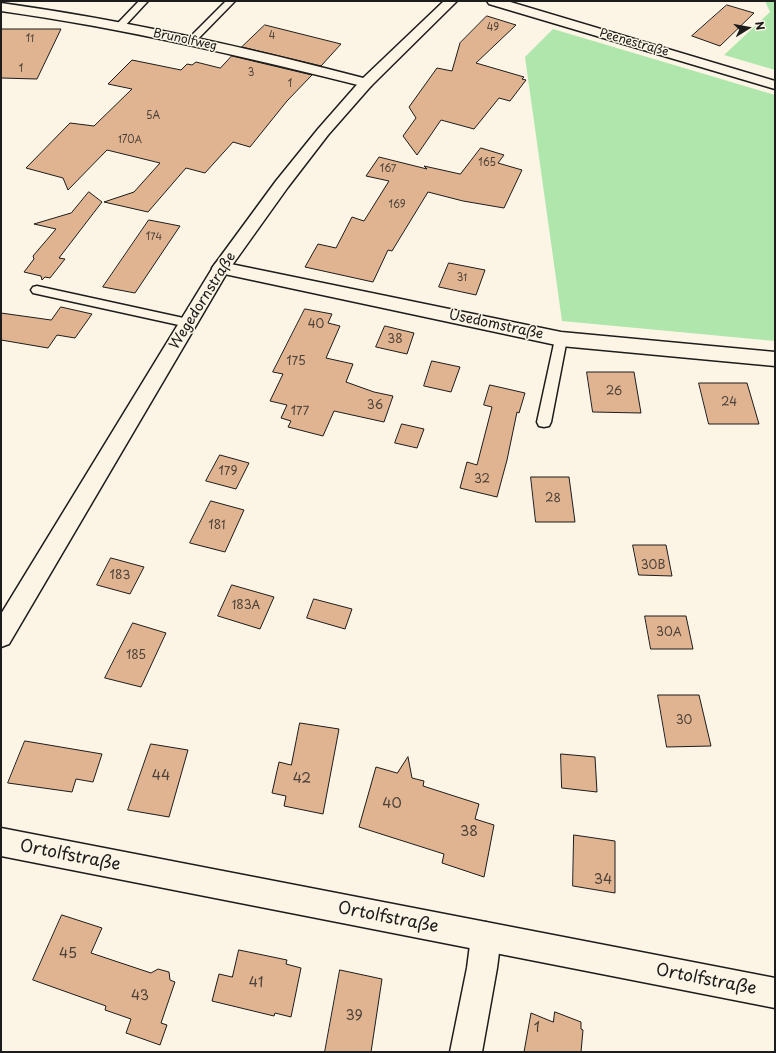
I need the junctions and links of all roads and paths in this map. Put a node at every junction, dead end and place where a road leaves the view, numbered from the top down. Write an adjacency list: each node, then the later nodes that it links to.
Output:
1 (144, 1): 6 (lane)
2 (231, 1): 7 (lane)
3 (451, 1): 8 (street, Wegedornstraße)
4 (493, 1): 9 (street, Peenestraße)
5 (1, 7): 6 (street, Brunolfweg)
6 (119, 27): 7 (street, Brunolfweg)
7 (191, 41): 8 (street, Brunolfweg)
8 (366, 84): 10 (street, Wegedornstraße)
9 (775, 85)
10 (222, 268): 12 (street, Wegedornstraße); 13 (street, Usedomstraße)
11 (37, 290): 12 (lane)
12 (188, 323): 16 (street, Wegedornstraße)
13 (562, 339): 14 (street, Usedomstraße); 15 (lane)
14 (775, 359)
15 (544, 422)
16 (1, 636)
17 (1, 842): 18 (street, Ortolfstraße)
18 (486, 937): 19 (street, Ortolfstraße); 20 (street)
19 (775, 993)
20 (466, 1052)

